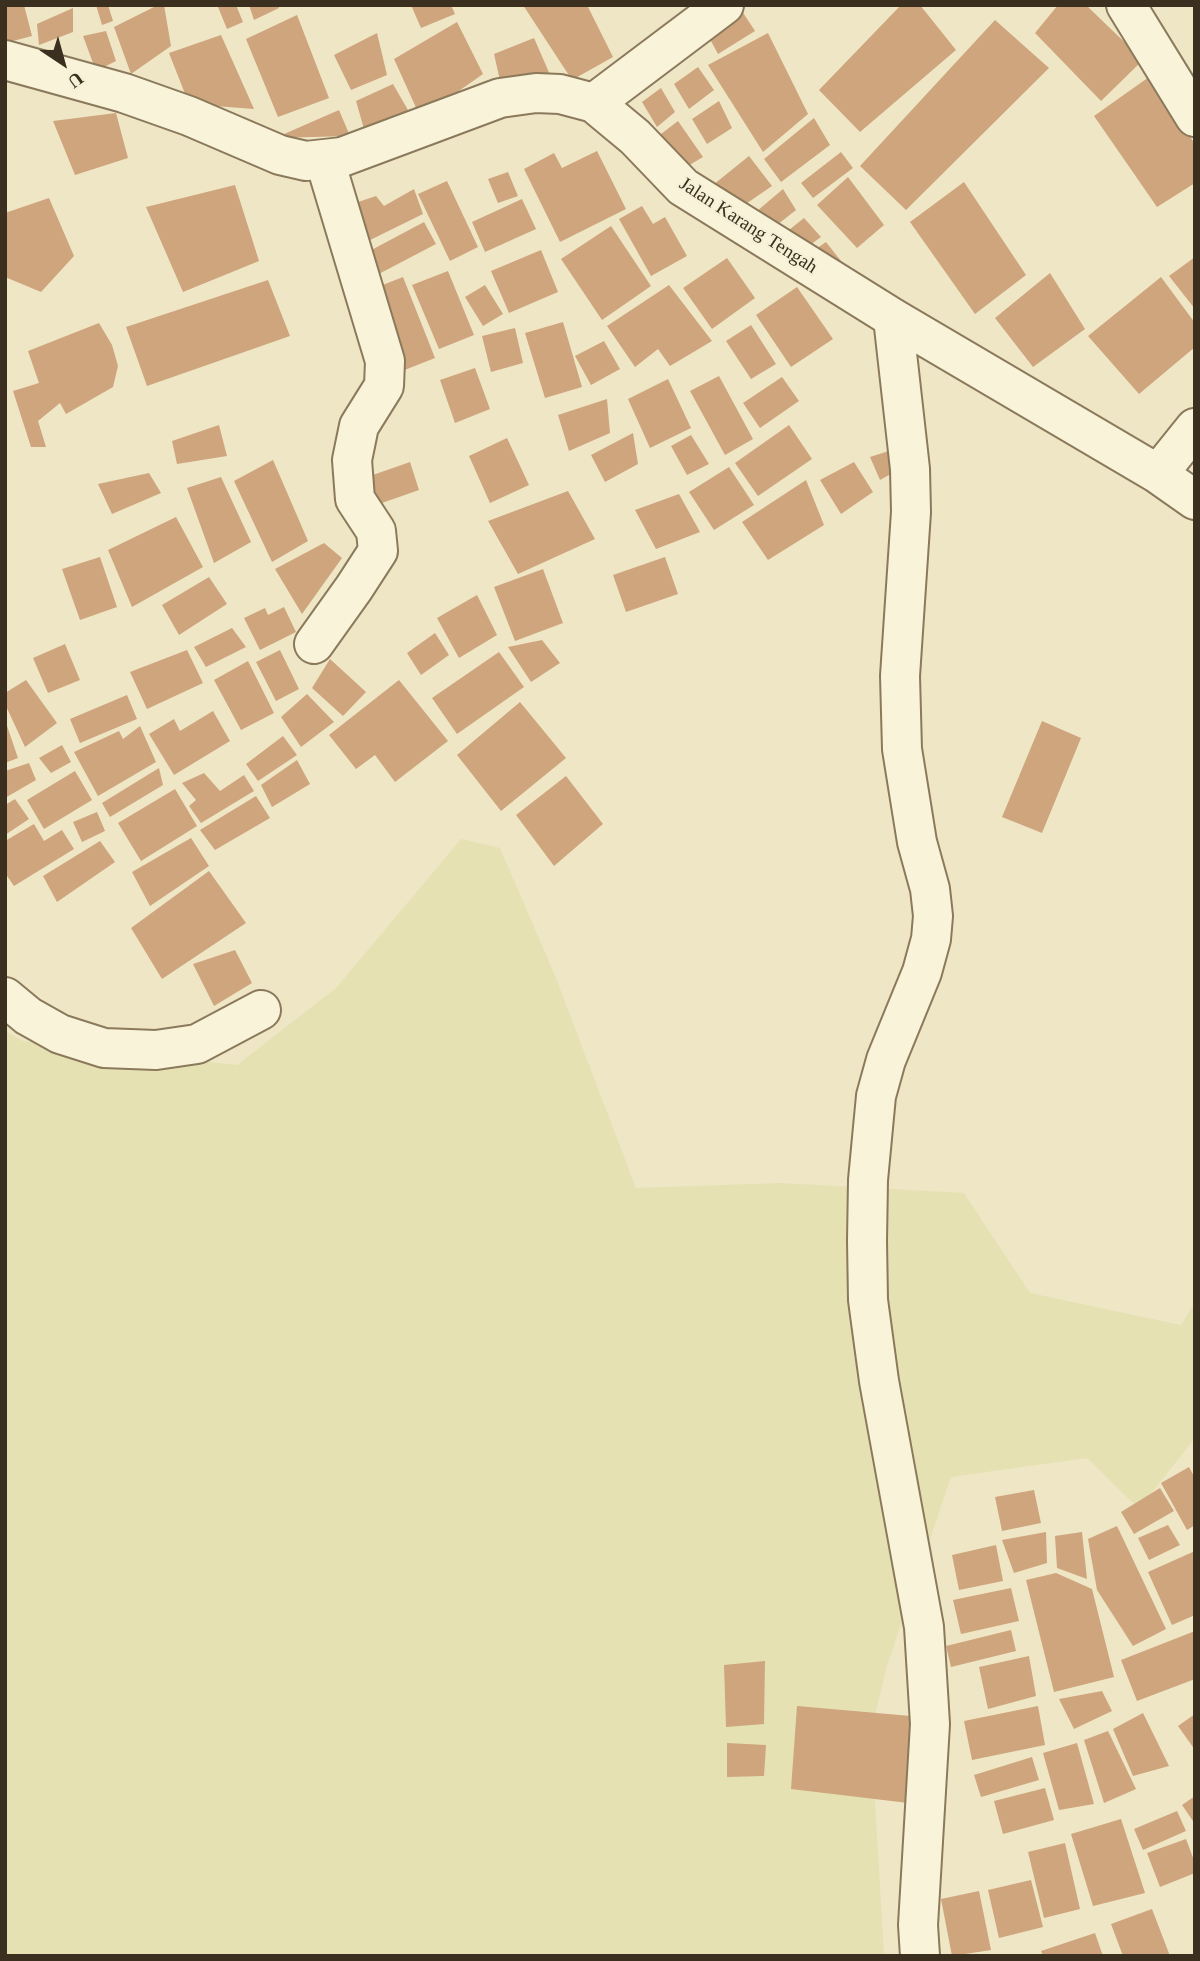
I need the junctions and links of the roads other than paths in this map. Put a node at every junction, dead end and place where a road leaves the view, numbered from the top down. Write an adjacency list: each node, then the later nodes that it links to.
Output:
1 (724, 5): 4 (street)
2 (1125, 5): 5 (street)
3 (5, 61): 6 (street, Jalan Karang Tengah)
4 (594, 103): 6 (street, Jalan Karang Tengah); 7 (street, Jalan Karang Tengah)
5 (1195, 117)
6 (325, 161): 11 (street)
7 (892, 318): 9 (street, Jalan Karang Tengah); 14 (street)
8 (1195, 428): 9 (street)
9 (1158, 474): 10 (street, Jalan Karang Tengah)
10 (1195, 500)
11 (314, 644)
12 (5, 997): 13 (street)
13 (261, 1010)
14 (920, 1956)

